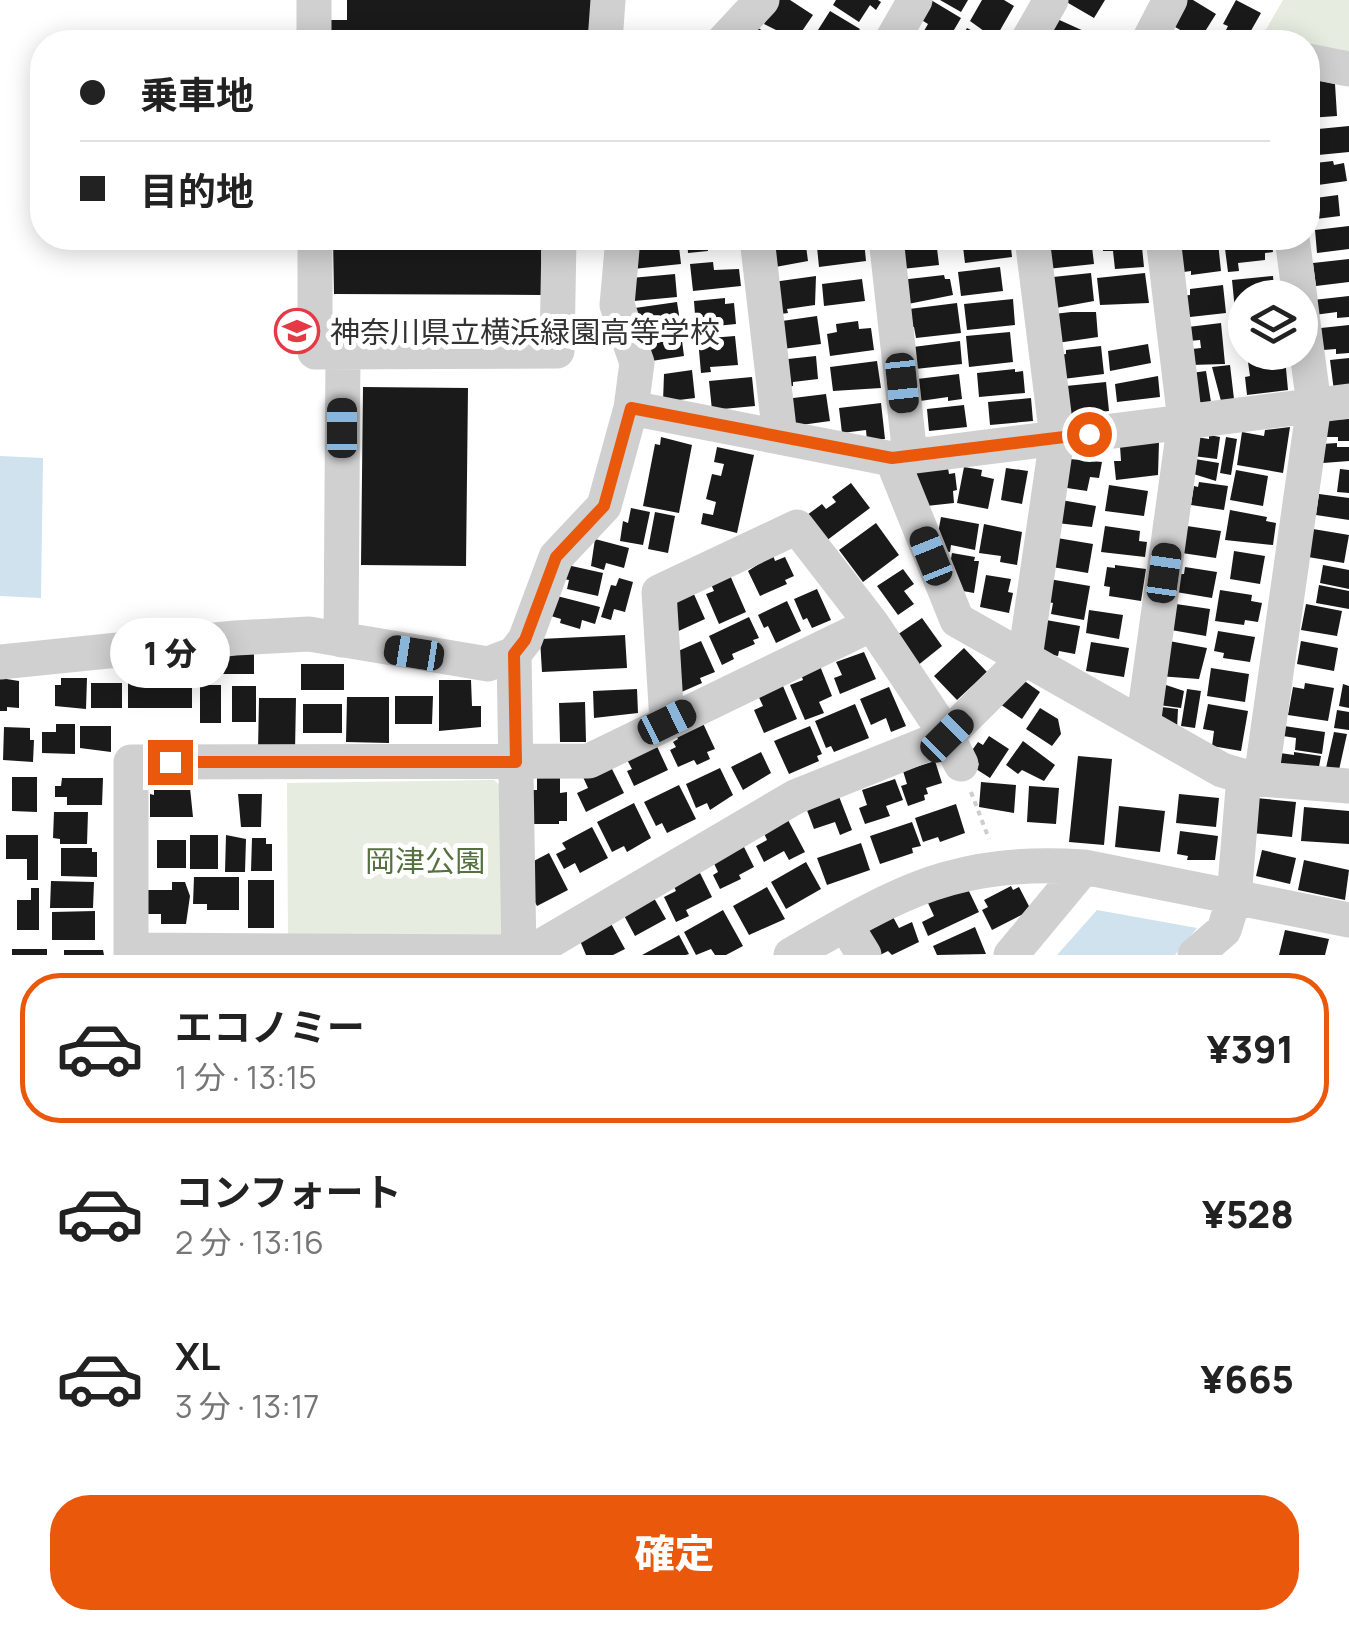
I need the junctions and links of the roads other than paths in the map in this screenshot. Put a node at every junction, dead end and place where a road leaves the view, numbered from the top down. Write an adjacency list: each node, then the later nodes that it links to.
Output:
1 (314, 0): 7 (street)
2 (608, 0): 8 (street)
3 (762, 0): 9 (street)
4 (915, 0): 10 (street)
5 (1051, 0): 11 (street)
6 (1170, 0): 12 (street)
7 (314, 30)
8 (606, 30)
9 (733, 30)
10 (898, 30)
11 (1034, 30)
12 (1154, 30)
13 (1320, 63): 14 (street)
14 (1349, 69)
15 (315, 250): 24 (street)
16 (559, 250): 24 (street)
17 (622, 250): 27 (street)
18 (758, 250): 29 (street)
19 (887, 250): 31 (street)
20 (1034, 250): 30 (street)
21 (1164, 250): 28 (street)
22 (1294, 250): 23 (street)
23 (1298, 280)
24 (343, 352): 33 (street)
25 (1318, 358): 26 (street)
26 (1332, 403): 28 (street); 41 (street)
27 (631, 408): 29 (street); 34 (street)
28 (1185, 421): 30 (street); 38 (street)
29 (780, 437): 31 (street)
30 (1057, 438): 31 (street); 35 (street)
31 (902, 457): 35 (street)
32 (872, 624): 37 (street); 37 (street); 39 (street)
33 (342, 640): 34 (street); 36 (street)
34 (514, 654): 40 (street)
35 (1025, 658): 38 (street); 39 (street)
36 (0, 662)
37 (667, 722): 40 (street)
38 (1143, 725): 41 (street)
39 (954, 750): 48 (street)
40 (516, 762): 47 (street); 48 (street)
41 (1253, 778): 42 (street); 44 (street)
42 (1349, 786)
43 (1084, 867): 44 (street); 46 (street); 51 (street)
44 (1234, 898): 45 (street); 52 (street)
45 (1349, 920)
46 (845, 924): 49 (street); 50 (street)
47 (131, 952): 48 (street)
48 (518, 954)
49 (791, 955)
50 (864, 955)
51 (1011, 955)
52 (1195, 955)

